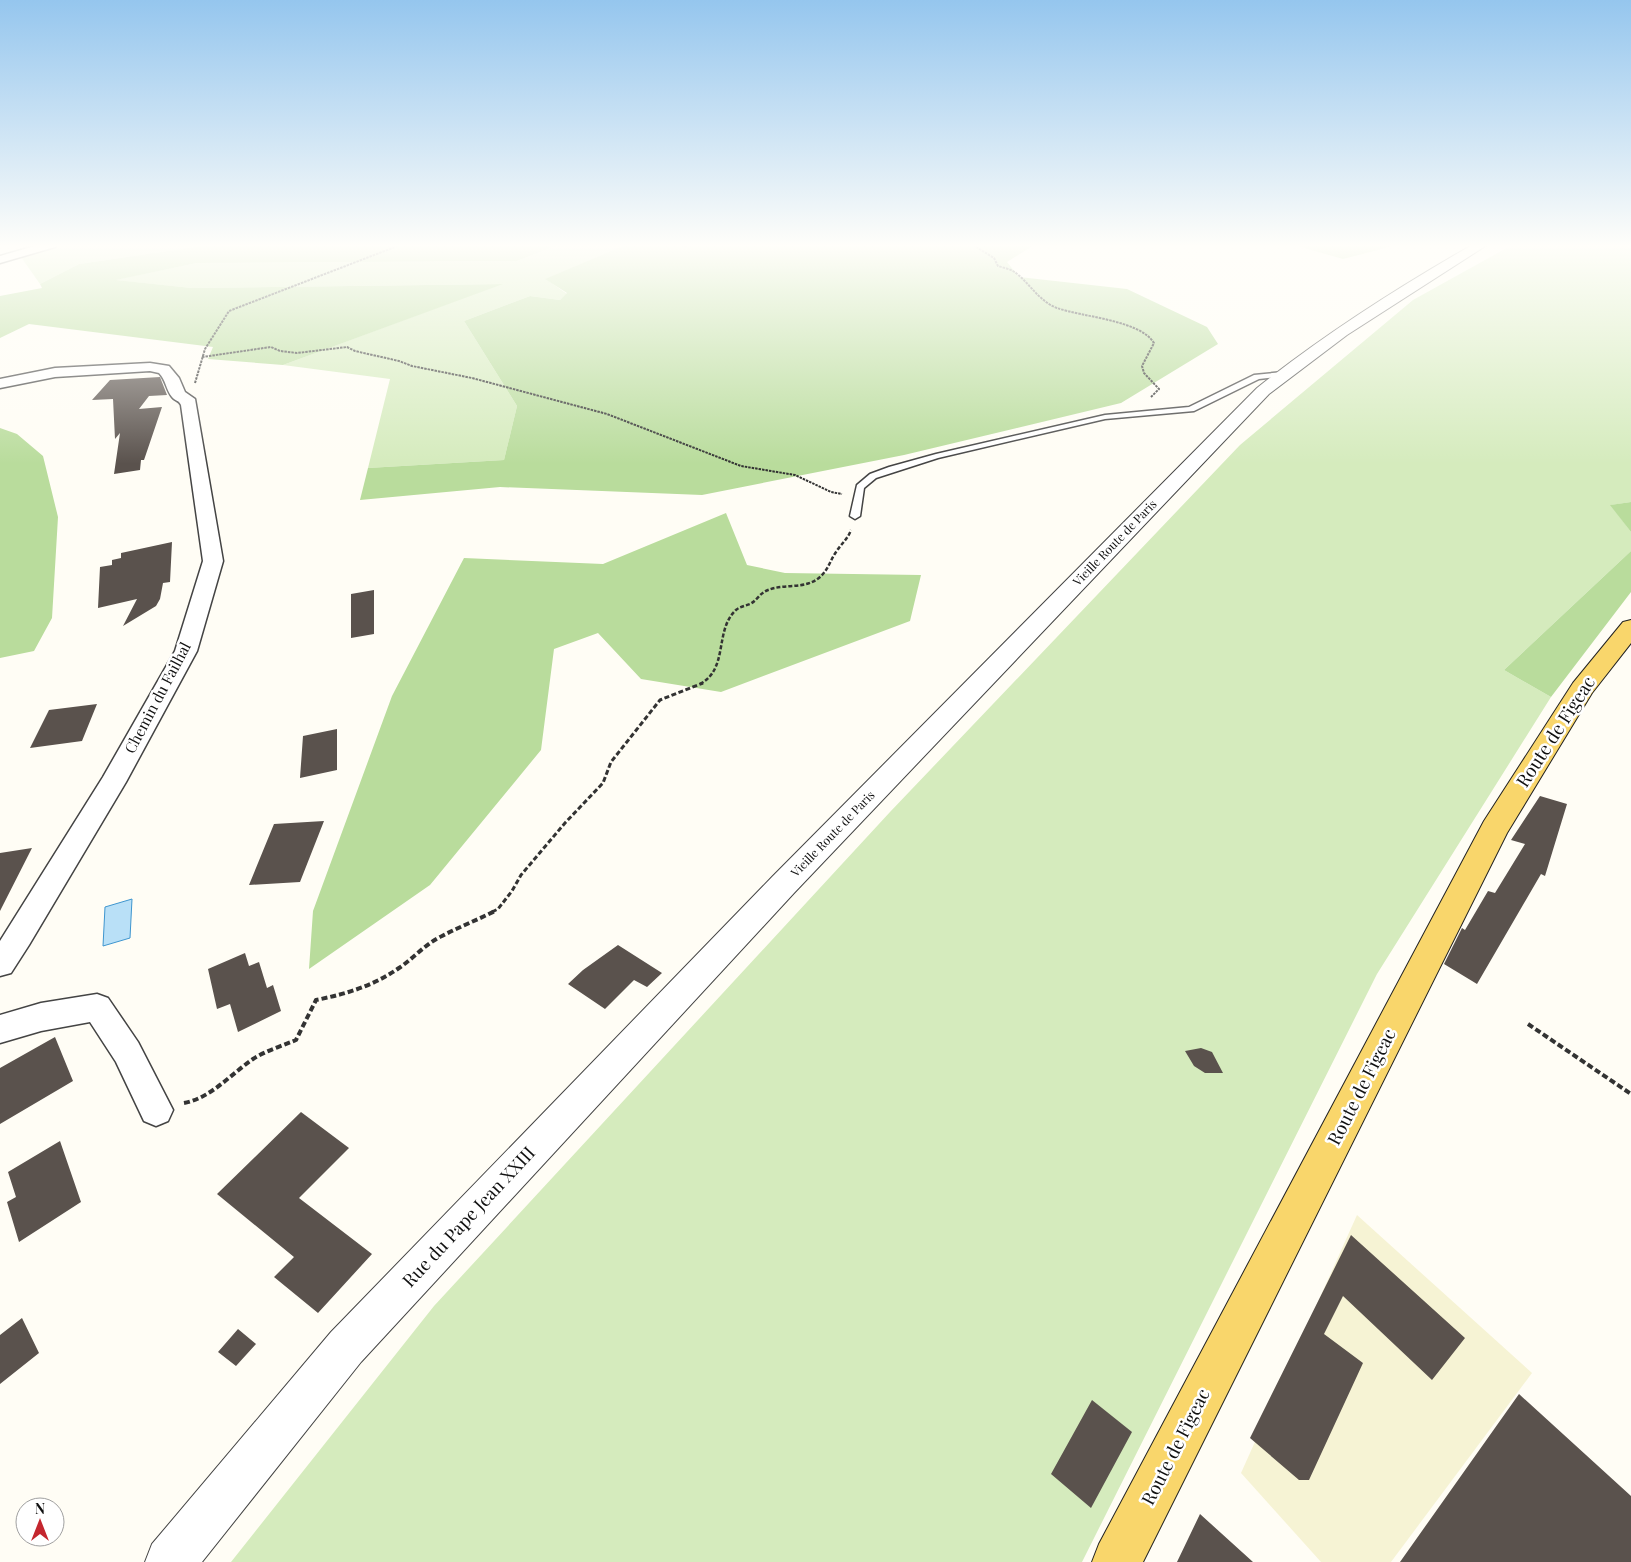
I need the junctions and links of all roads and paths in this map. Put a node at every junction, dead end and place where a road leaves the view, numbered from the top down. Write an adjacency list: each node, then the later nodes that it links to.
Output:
1 (224, 318): 4 (path)
2 (1102, 318): 8 (path)
3 (1364, 318): 5 (street, Vieille Route de Paris)
4 (202, 357): 7 (path); 9 (path)
5 (1283, 374): 8 (lane); 12 (street, Vieille Route de Paris)
6 (0, 384): 7 (street, Chemin du Failhal)
7 (187, 399): 13 (street, Chemin du Failhal)
8 (1134, 413): 9 (lane)
9 (858, 497): 10 (lane)
10 (855, 516): 17 (path)
11 (1631, 627): 19 (main road, Route de Figeac)
12 (783, 885): 18 (street, Rue du Pape Jean XXIII)
13 (0, 964)
14 (1528, 1024): 16 (path)
15 (0, 1029): 17 (street)
16 (1631, 1094)
17 (156, 1110)
18 (170, 1562)
19 (1117, 1562)

